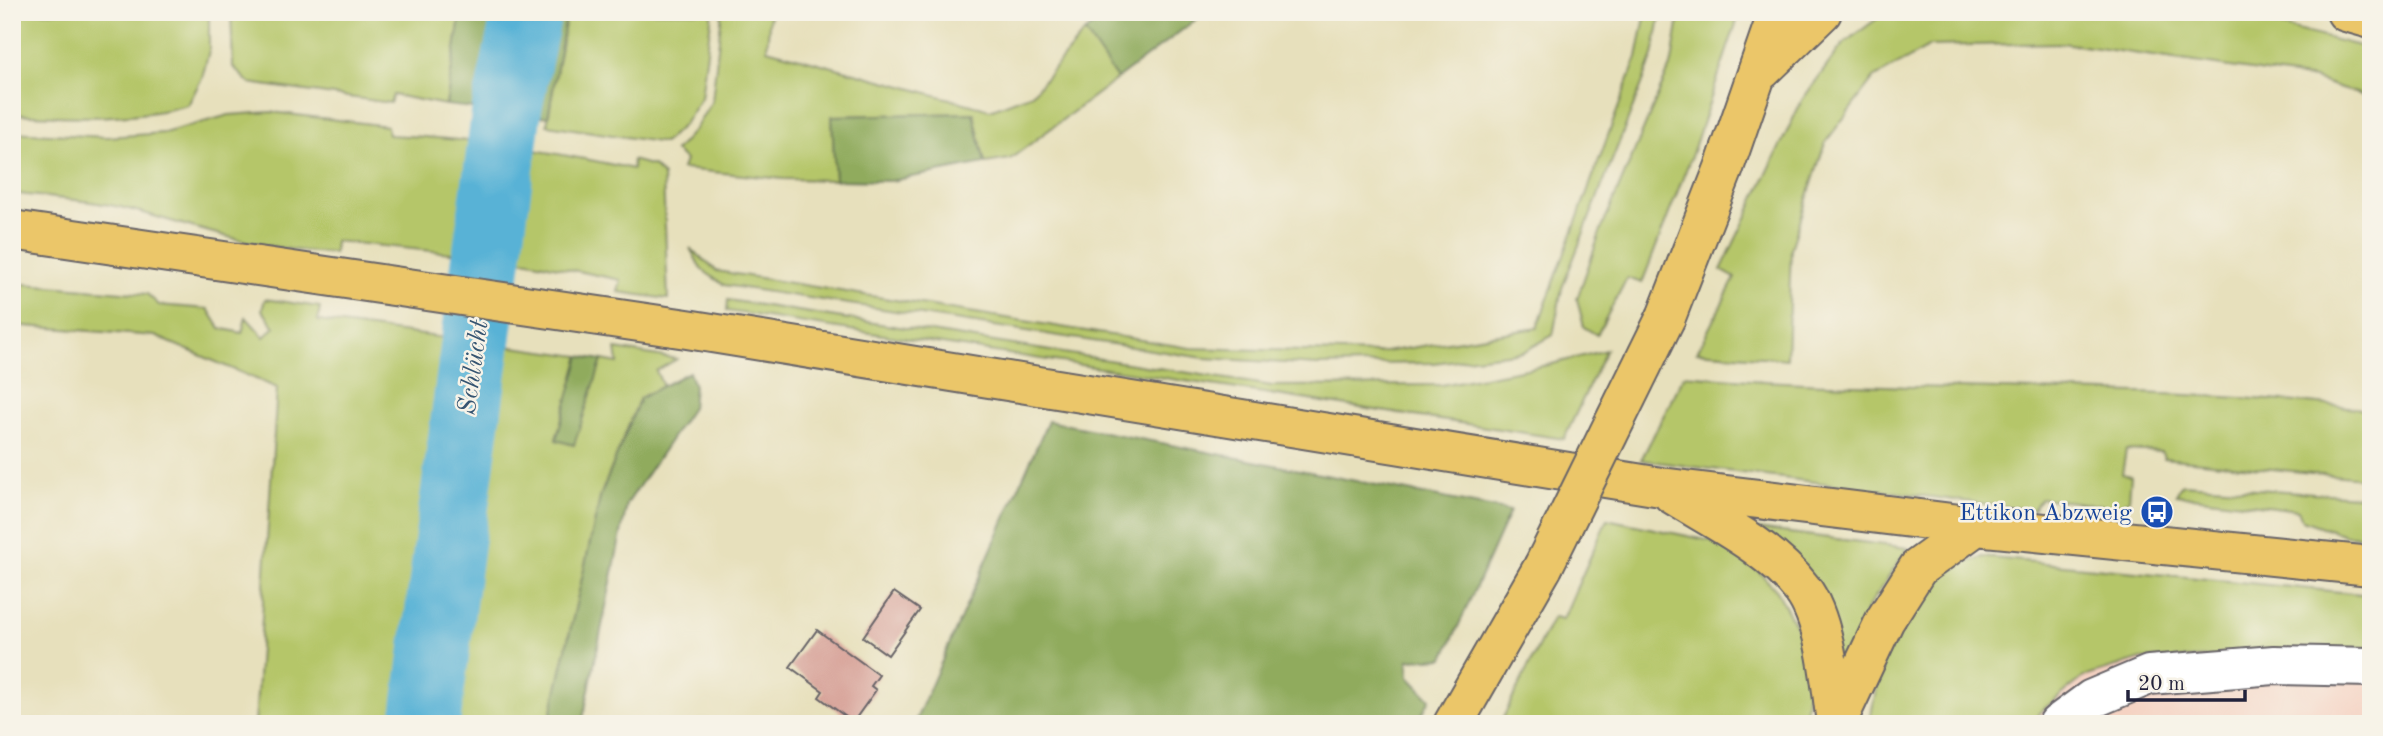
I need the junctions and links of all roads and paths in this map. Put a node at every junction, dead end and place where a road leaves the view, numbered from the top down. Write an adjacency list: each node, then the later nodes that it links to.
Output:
1 (1778, 12): 5 (main road)
2 (1822, 12): 5 (main road)
3 (2346, 12): 4 (main road)
4 (2371, 19)
5 (1758, 74): 11 (main road, bridge)
6 (12, 230): 7 (main road)
7 (1661, 487): 8 (main road); 12 (main road)
8 (1976, 526): 9 (main road); 12 (main road)
9 (2371, 566)
10 (2371, 667): 13 (street)
11 (1452, 724)
12 (1836, 724)
13 (2058, 724)

